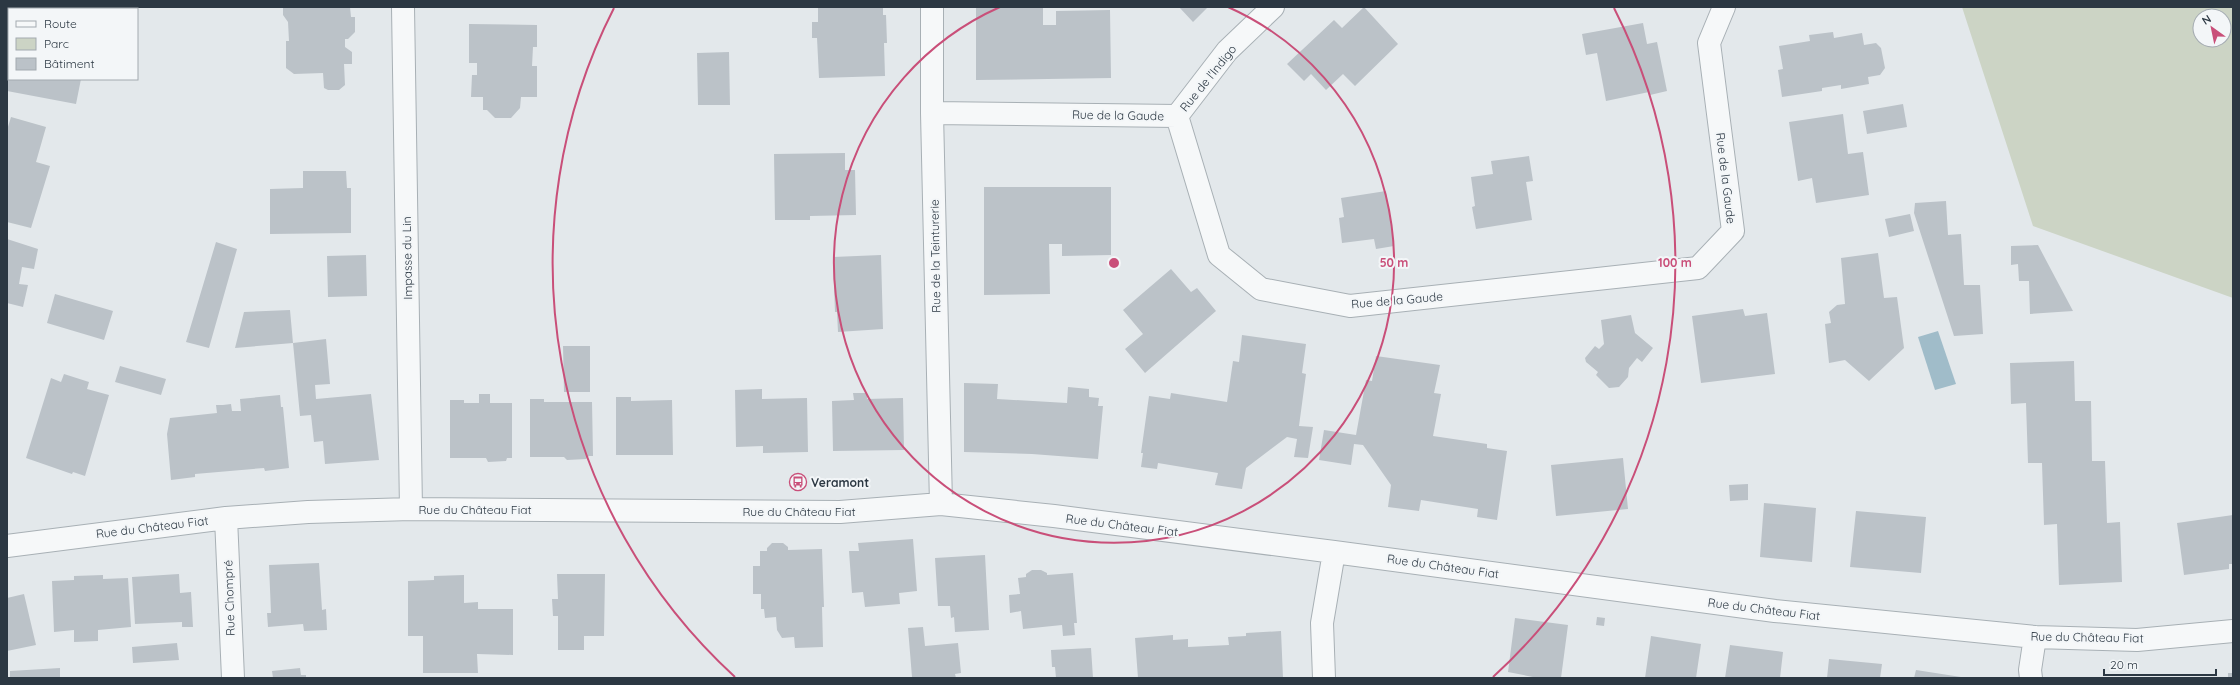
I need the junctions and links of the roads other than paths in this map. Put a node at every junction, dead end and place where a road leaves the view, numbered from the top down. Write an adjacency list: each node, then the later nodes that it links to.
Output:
1 (403, 7): 8 (street, Impasse du Lin)
2 (932, 7): 5 (street, Rue de la Teinturerie)
3 (1273, 7): 6 (street, Rue de l'Indigo)
4 (1724, 7): 6 (street, Rue de la Gaude)
5 (932, 113): 6 (street, Rue de la Gaude); 7 (street, Rue de la Teinturerie)
6 (1177, 116)
7 (941, 504): 8 (street, Rue du Château Fiat); 11 (street, Rue du Château Fiat)
8 (411, 509): 9 (street, Rue du Château Fiat)
9 (226, 518): 10 (street, Rue du Château Fiat); 14 (street, Rue Chompré)
10 (7, 546)
11 (1334, 552): 13 (street, Rue du Château Fiat); 15 (street)
12 (2233, 631): 13 (street, Rue du Château Fiat)
13 (2035, 637): 16 (street)
14 (233, 678)
15 (1324, 678)
16 (2031, 678)

